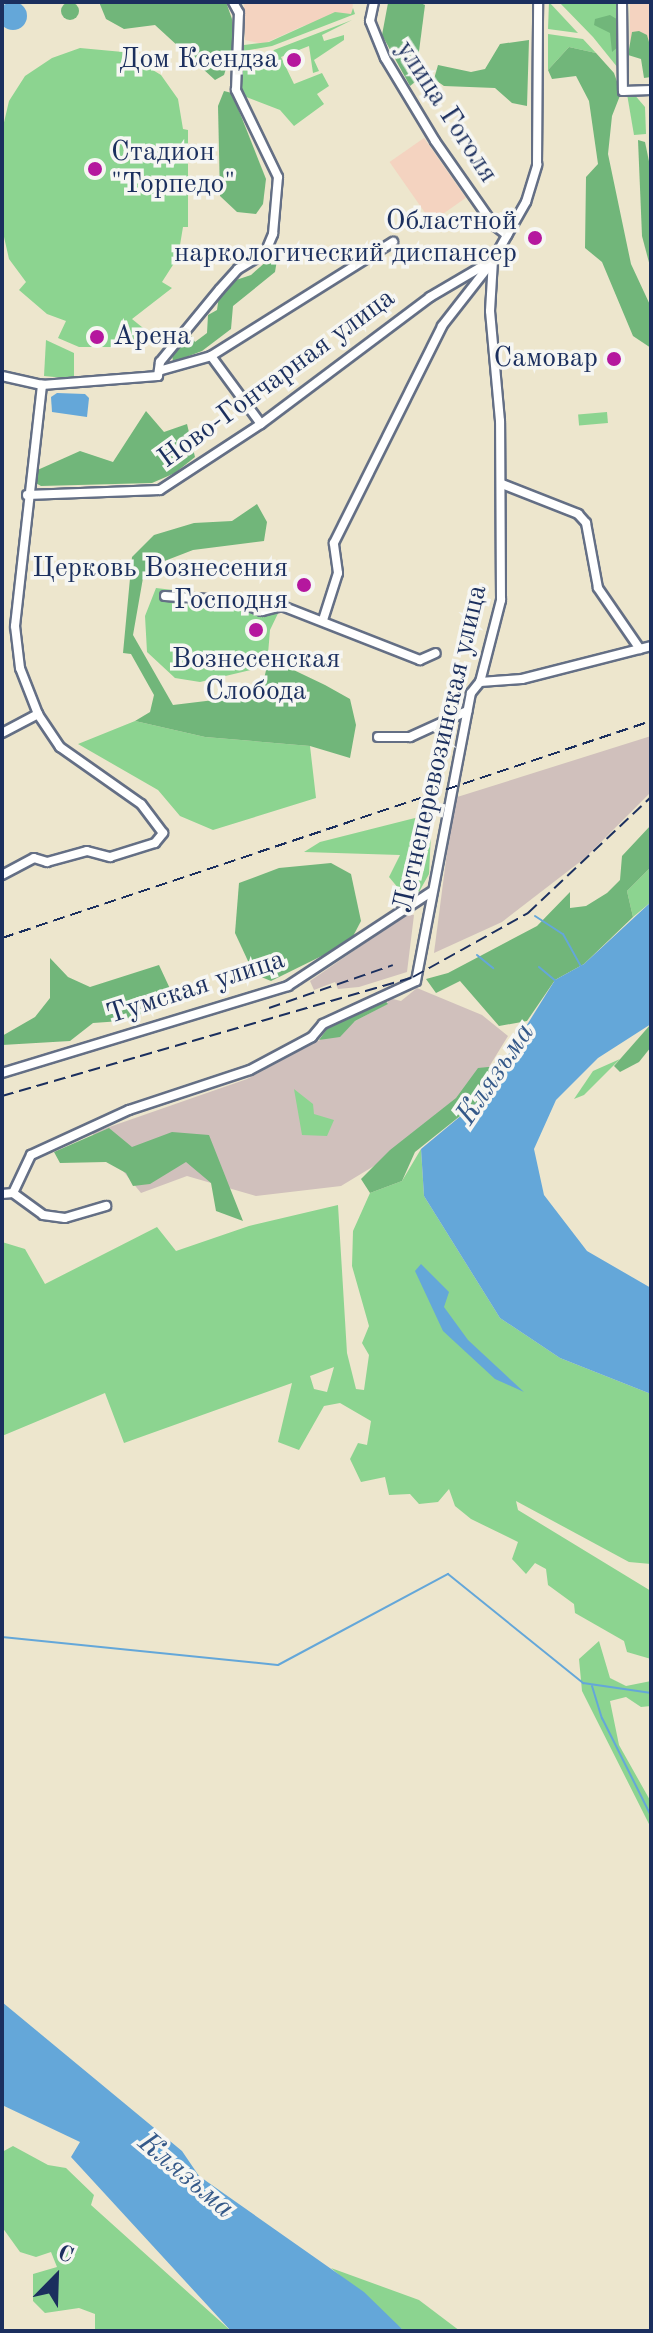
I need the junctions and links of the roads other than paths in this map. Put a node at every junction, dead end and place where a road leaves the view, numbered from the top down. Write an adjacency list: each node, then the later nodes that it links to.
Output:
1 (233, 2): 10 (street)
2 (374, 2): 6 (street, улица Гоголя)
3 (538, 2): 6 (street, Летнеперевозинская улица)
4 (622, 2): 5 (street)
5 (651, 90)
6 (507, 235): 8 (street, Летнеперевозинская улица)
7 (393, 242): 9 (street)
8 (493, 260): 13 (street, Ново-Гончарная улица); 14 (street, Летнеперевозинская улица); 17 (street)
9 (211, 356): 10 (street); 13 (street)
10 (162, 370): 12 (street)
11 (2, 376): 12 (street)
12 (42, 385): 15 (street)
13 (261, 424): 15 (street, Ново-Гончарная улица)
14 (502, 484): 19 (street); 21 (street, Летнеперевозинская улица)
15 (27, 495): 23 (street)
16 (165, 596): 17 (street)
17 (323, 620): 20 (street)
18 (651, 646): 19 (street)
19 (640, 649): 21 (street)
20 (436, 653)
21 (480, 682): 22 (street, Летнеперевозинская улица)
22 (468, 711): 25 (street); 27 (street, Летнеперевозинская улица)
23 (38, 714): 24 (street); 26 (street)
24 (2, 733)
25 (378, 737)
26 (2, 875)
27 (431, 892): 28 (street, Тумская улица); 29 (street, Летнеперевозинская улица)
28 (2, 1073)
29 (13, 1193): 30 (street); 31 (street)
30 (2, 1194)
31 (106, 1206)

